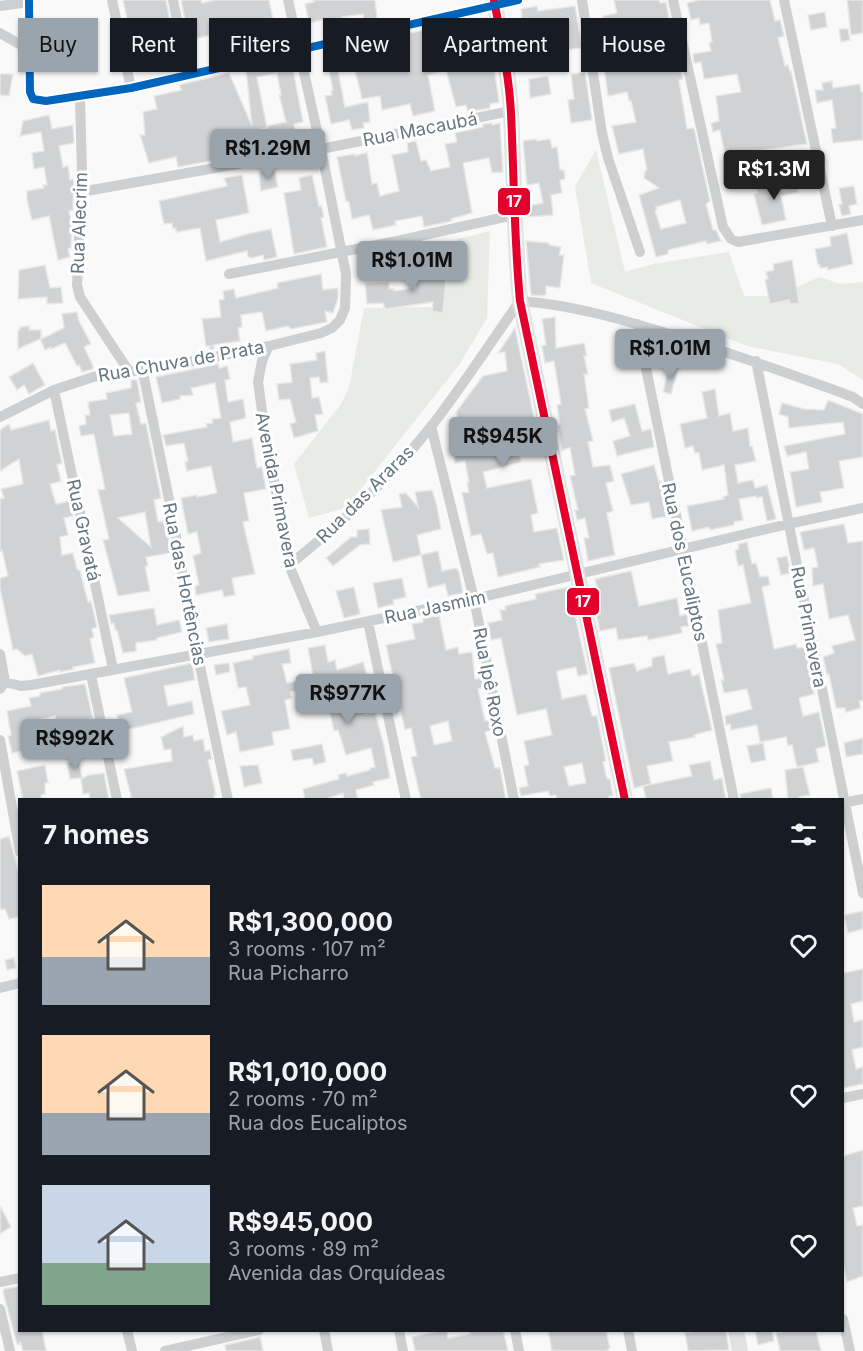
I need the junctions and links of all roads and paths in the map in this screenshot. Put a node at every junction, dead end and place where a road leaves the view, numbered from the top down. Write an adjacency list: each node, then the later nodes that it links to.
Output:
1 (111, 0): 20 (street)
2 (173, 0): 19 (street)
3 (288, 0): 12 (street)
4 (518, 0): 9 (street)
5 (582, 0): 29 (street)
6 (674, 0): 27 (street)
7 (784, 0): 27 (street)
8 (29, 1): 10 (street); 11 (street)
9 (495, 3): 15 (street); 22 (street)
10 (0, 6)
11 (29, 18)
12 (292, 18)
13 (0, 33): 14 (street)
14 (18, 43)
15 (311, 45)
16 (209, 69): 19 (street)
17 (29, 72): 21 (street)
18 (305, 72): 23 (street)
19 (188, 74): 20 (street)
20 (131, 88): 21 (street)
21 (80, 98): 24 (street, Rua Alecrim)
22 (511, 111): 23 (street, Rua Macaubá); 25 (street)
23 (321, 148): 24 (street, Rua Macaubá); 28 (street)
24 (81, 192): 36 (street, Rua Alecrim)
25 (514, 215): 28 (street); 31 (street)
26 (863, 220): 27 (street)
27 (832, 226)
28 (342, 252): 30 (street); 33 (street, Rua Chuva de Prata)
29 (640, 252)
30 (229, 274)
31 (520, 301): 32 (street); 40 (street, Rua das Araras); 45 (street)
32 (637, 324): 34 (street); 43 (street, Rua dos Eucaliptos)
33 (269, 346): 35 (street, Rua Chuva de Prata); 44 (street, Avenida Primavera)
34 (756, 361): 38 (street); 42 (street, Rua Primavera)
35 (142, 368): 36 (street, Rua Chuva de Prata); 49 (street, Rua das Hortências)
36 (128, 370): 37 (street, Rua Chuva de Prata)
37 (54, 390): 39 (street, Rua Chuva de Prata); 51 (street, Rua Gravatá)
38 (863, 404)
39 (0, 417)
40 (431, 426): 44 (street, Rua das Araras); 46 (street, Rua Ipê Roxo)
41 (863, 508): 42 (street, Rua Jasmim)
42 (788, 524): 43 (street, Rua Jasmim); 61 (street, Rua Primavera)
43 (683, 548): 45 (street, Rua Jasmim); 60 (street, Rua dos Eucaliptos)
44 (290, 565): 48 (street, Avenida Primavera)
45 (576, 575): 46 (street, Rua Jasmim); 59 (street)
46 (474, 599): 47 (street, Rua Jasmim); 58 (street, Rua Ipê Roxo)
47 (368, 621): 48 (street, Rua Jasmim); 57 (street)
48 (317, 633): 49 (street, Rua Jasmim)
49 (198, 653): 51 (street, Rua Jasmim); 56 (street, Rua das Hortências)
50 (0, 654): 53 (street)
51 (113, 669): 52 (street, Rua Jasmim)
52 (91, 675): 53 (street, Rua Jasmim); 55 (street)
53 (2, 686)
54 (0, 740): 64 (street)
55 (117, 798)
56 (228, 798)
57 (406, 798)
58 (514, 798)
59 (625, 798)
60 (734, 798)
61 (843, 798)
62 (863, 799): 63 (street)
63 (844, 803): 65 (street, Rua Primavera)
64 (18, 841)
65 (863, 893)
66 (18, 984): 67 (street)
67 (0, 988)
68 (863, 1094): 69 (street)
69 (844, 1098)
70 (18, 1278): 71 (street)
71 (0, 1282)
72 (0, 1309): 81 (street)
73 (844, 1324): 89 (street)
74 (127, 1332): 82 (street)
75 (251, 1332): 83 (street)
76 (324, 1332): 84 (street)
77 (399, 1332): 85 (street)
78 (515, 1332): 86 (street)
79 (628, 1332): 87 (street)
80 (736, 1332): 88 (street)
81 (10, 1351)
82 (132, 1351)
83 (165, 1351)
84 (328, 1351)
85 (403, 1351)
86 (519, 1351)
87 (632, 1351)
88 (740, 1351)
89 (850, 1351)

